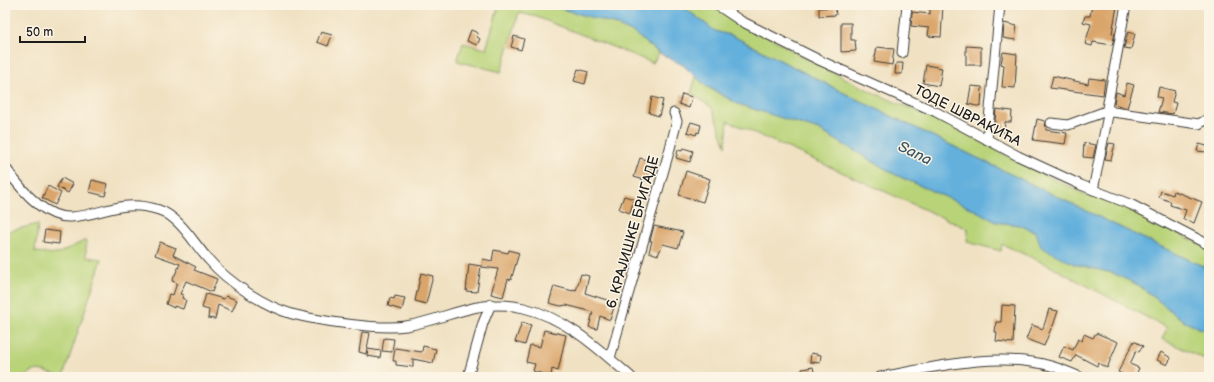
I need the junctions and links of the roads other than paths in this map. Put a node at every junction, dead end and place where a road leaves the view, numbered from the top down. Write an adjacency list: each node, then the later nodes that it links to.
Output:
1 (717, 5): 10 (street, ТОДЕ ШВРАКИЋА)
2 (907, 5): 5 (street)
3 (1000, 5): 10 (street)
4 (1126, 5): 6 (street)
5 (902, 53)
6 (1109, 110): 8 (street); 9 (street); 12 (street)
7 (674, 113): 15 (street, 6. КРАЈИШКЕ БРИГАДЕ)
8 (1209, 118)
9 (1051, 123)
10 (988, 140): 12 (street, ТОДЕ ШВРАКИЋА)
11 (5, 167): 14 (street)
12 (1093, 190): 13 (street, ТОДЕ ШВРАКИЋА)
13 (1209, 245)
14 (491, 304): 15 (street); 17 (street)
15 (610, 358): 16 (street)
16 (629, 376)
17 (468, 377)
18 (880, 377): 19 (street)
19 (1080, 377)

